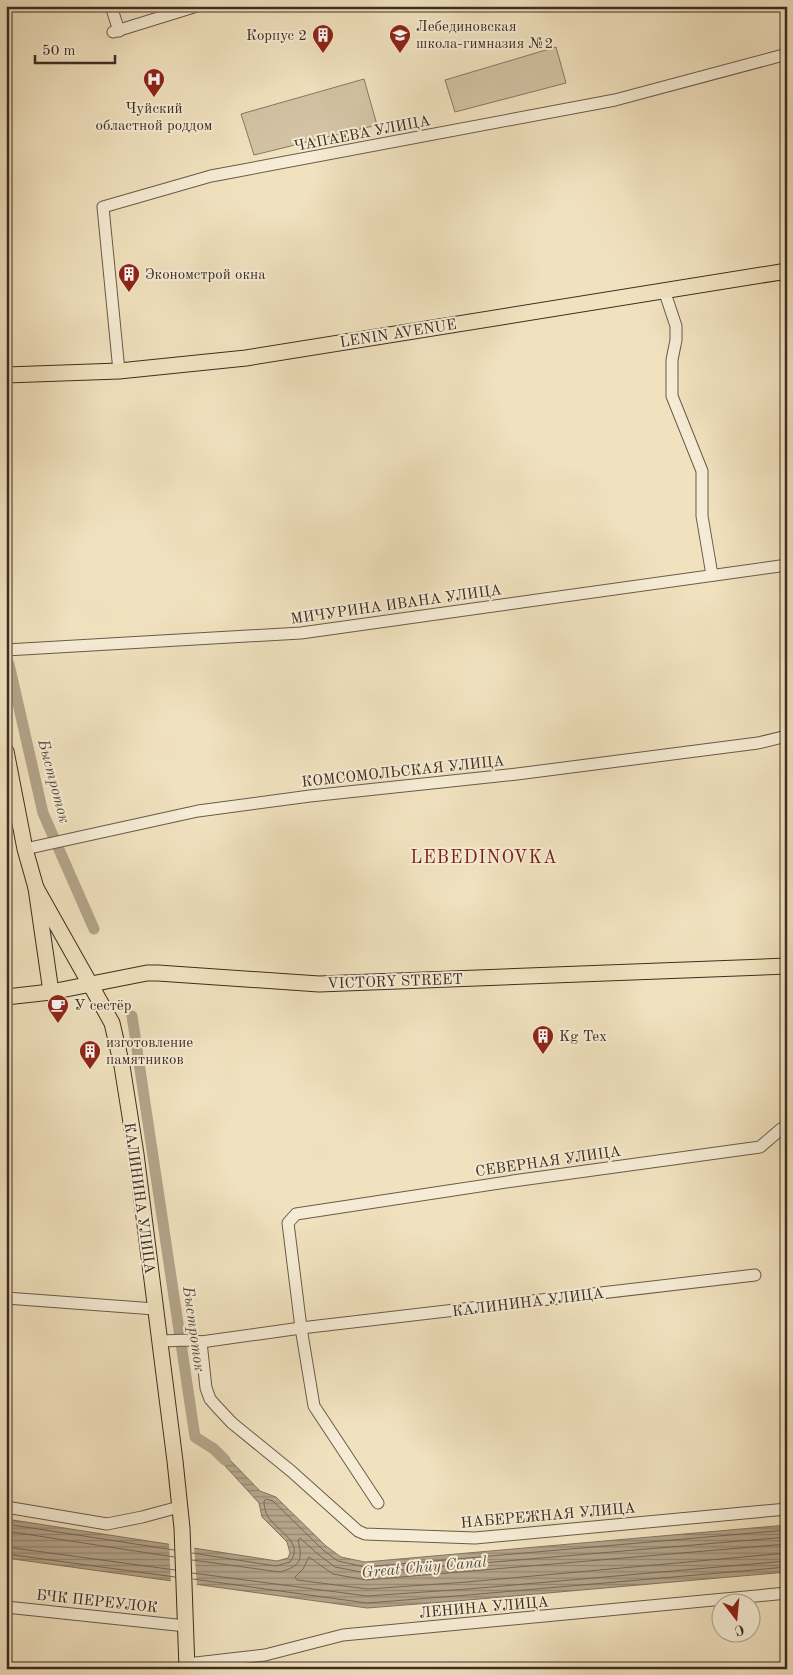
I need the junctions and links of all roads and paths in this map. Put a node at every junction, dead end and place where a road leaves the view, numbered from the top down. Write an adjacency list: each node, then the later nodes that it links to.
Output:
1 (111, 6): 2 (street)
2 (197, 6)
3 (787, 54): 6 (street, ЧАПАЕВА УЛИЦА)
4 (787, 271): 5 (main road, LENIN AVENUE)
5 (664, 290): 6 (main road, LENIN AVENUE); 9 (street)
6 (119, 370): 7 (main road, LENIN AVENUE)
7 (6, 375)
8 (787, 565): 9 (street, МИЧУРИНА ИВАНА УЛИЦА)
9 (712, 575): 10 (street, МИЧУРИНА ИВАНА УЛИЦА)
10 (6, 650)
11 (787, 736): 13 (street, КОМСОМОЛЬСКАЯ УЛИЦА)
12 (6, 751): 13 (main road, КАЛИНИНА УЛИЦА)
13 (25, 849): 14 (main road, КАЛИНИНА УЛИЦА)
14 (36, 888): 16 (main road, КАЛИНИНА УЛИЦА); 17 (main road, КАЛИНИНА УЛИЦА)
15 (787, 966): 16 (main road, VICTORY STREET)
16 (90, 985): 17 (main road, VICTORY STREET); 22 (main road, КАЛИНИНА УЛИЦА)
17 (52, 992): 18 (main road, VICTORY STREET)
18 (6, 997)
19 (787, 1126): 23 (street, СЕВЕРНАЯ УЛИЦА)
20 (755, 1275): 23 (street, КАЛИНИНА УЛИЦА)
21 (6, 1298): 22 (street)
22 (155, 1309): 25 (main road, КАЛИНИНА УЛИЦА)
23 (301, 1328): 24 (street, КАЛИНИНА УЛИЦА); 26 (street)
24 (196, 1341): 25 (street, КАЛИНИНА УЛИЦА); 29 (street, НАБЕРЕЖНАЯ УЛИЦА)
25 (160, 1342): 28 (main road, КАЛИНИНА УЛИЦА)
26 (378, 1503)
27 (6, 1507): 28 (street)
28 (180, 1507): 32 (main road, КАЛИНИНА УЛИЦА)
29 (787, 1508)
30 (787, 1593): 33 (street, ЛЕНИНА УЛИЦА)
31 (6, 1607): 32 (street, БЧК ПЕРЕУЛОК)
32 (186, 1626): 33 (main road, КАЛИНИНА УЛИЦА)
33 (187, 1666)

